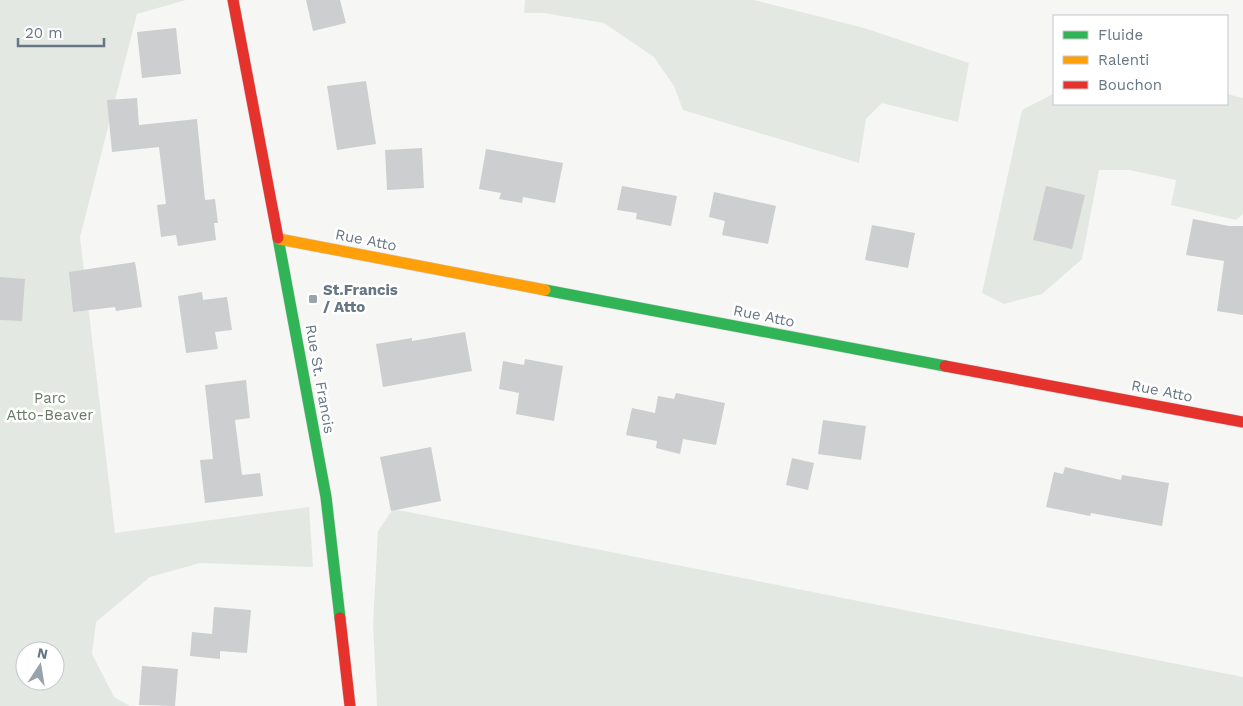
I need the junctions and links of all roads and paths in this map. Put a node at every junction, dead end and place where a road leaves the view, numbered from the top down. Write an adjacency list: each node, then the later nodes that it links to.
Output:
1 (233, 0): 2 (street, Rue St. Francis)
2 (279, 239): 3 (street, Rue Atto); 4 (street, Rue St. Francis)
3 (1243, 422)
4 (350, 706)

